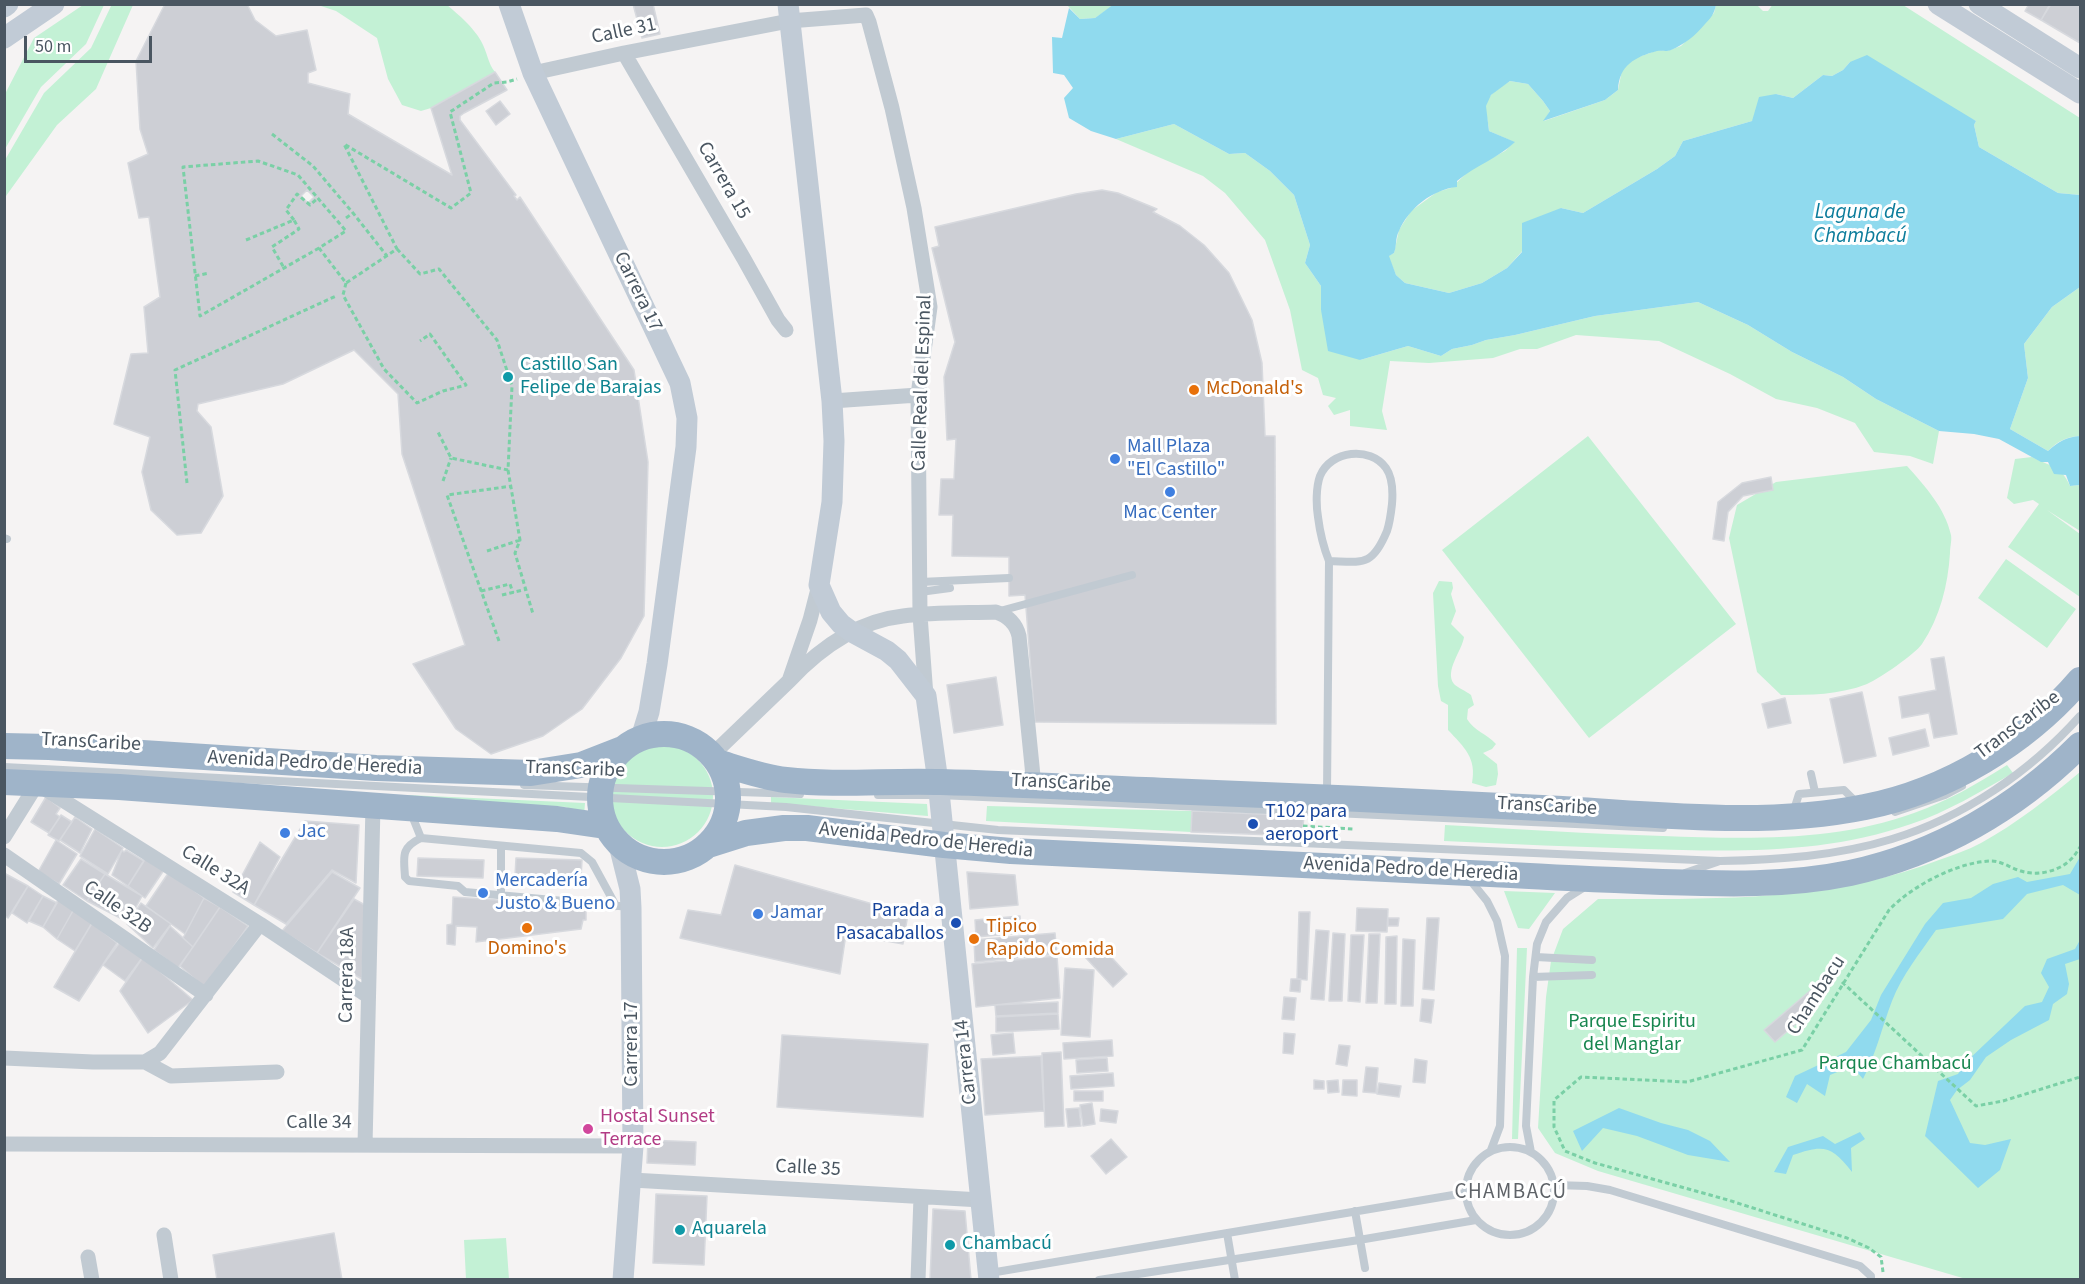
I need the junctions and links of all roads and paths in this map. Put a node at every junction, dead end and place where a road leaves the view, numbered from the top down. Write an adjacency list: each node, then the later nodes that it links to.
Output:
1 (8, 4): 6 (main road)
2 (54, 4): 9 (main road)
3 (509, 4): 12 (main road, Carrera 17)
4 (1938, 4): 13 (main road)
5 (1979, 4): 11 (main road)
6 (4, 7)
7 (789, 13): 8 (street, Calle 31); 10 (street, Calle 31); 31 (main road)
8 (866, 15): 30 (street, Calle Real del Espinal)
9 (4, 38)
10 (624, 53): 12 (street, Calle 31); 28 (street, Carrera 15)
11 (2080, 68)
12 (533, 73): 21 (path); 59 (main road, Carrera 17)
13 (2080, 93)
14 (272, 134): 16 (path)
15 (318, 198): 18 (path); 20 (path); 25 (path)
16 (353, 213): 17 (path); 22 (path)
17 (346, 219)
18 (294, 220): 19 (path); 23 (path)
19 (246, 240)
20 (319, 248): 23 (path); 26 (path)
21 (397, 249): 22 (path); 34 (path)
22 (387, 256): 26 (path)
23 (284, 268): 25 (path)
24 (209, 273): 25 (path)
25 (195, 276)
26 (346, 283): 29 (path)
27 (336, 296): 36 (path)
28 (786, 330)
29 (420, 341)
30 (918, 395): 31 (street); 44 (street, Calle Real del Espinal)
31 (832, 401): 43 (main road)
32 (438, 432): 33 (path)
33 (451, 458): 34 (path); 35 (path)
34 (508, 470): 37 (path)
35 (443, 481)
36 (187, 483)
37 (512, 486): 38 (path); 47 (path)
38 (520, 540): 39 (path); 46 (path)
39 (487, 551)
40 (1329, 561): 40 (lane); 81 (lane)
41 (1132, 575): 50 (lane)
42 (1009, 578): 44 (lane)
43 (819, 585): 53 (main road, Calle Real del Espinal); 56 (street)
44 (920, 587): 45 (lane); 52 (street, Calle Real del Espinal)
45 (950, 588)
46 (527, 589): 48 (path); 51 (path)
47 (481, 591): 48 (path); 54 (path)
48 (513, 593): 49 (path)
49 (502, 595)
50 (996, 612): 52 (street); 70 (street)
51 (533, 614)
52 (920, 615): 53 (street); 57 (street, Calle Real del Espinal)
53 (852, 632): 56 (street); 57 (main road, Calle Real del Espinal)
54 (499, 641)
55 (2080, 680): 83 (highway)
56 (789, 681): 63 (street)
57 (926, 696): 74 (main road, Calle Real del Espinal)
58 (2080, 716): 98 (lane, TransCaribe)
59 (632, 743): 61 (highway, Avenida Pedro de Heredia); 63 (highway); 75 (highway)
60 (2080, 745): 101 (highway, Avenida Pedro de Heredia)
61 (4, 746)
62 (60, 757): 66 (lane, TransCaribe)
63 (715, 759): 74 (highway); 80 (highway)
64 (4, 767): 75 (lane, TransCaribe)
65 (1811, 774): 76 (lane)
66 (378, 777)
67 (389, 778): 75 (lane, TransCaribe)
68 (1972, 781): 85 (lane, TransCaribe)
69 (4, 782): 72 (highway, Avenida Pedro de Heredia)
70 (1034, 782): 71 (lane); 74 (highway); 79 (highway)
71 (1159, 782)
72 (37, 783): 82 (highway, Avenida Pedro de Heredia); 92 (street); 104 (street, Calle 32A)
73 (1262, 784): 79 (lane)
74 (938, 788): 78 (lane, TransCaribe); 88 (lane, TransCaribe); 90 (main road, Calle Real del Espinal)
75 (599, 792): 80 (lane, TransCaribe); 80 (lane, TransCaribe); 91 (highway)
76 (1815, 792): 83 (lane); 86 (lane)
77 (814, 794): 80 (lane, TransCaribe)
78 (871, 795)
79 (1289, 796): 81 (highway)
80 (728, 797): 90 (lane, TransCaribe); 94 (highway)
81 (1327, 798): 86 (highway)
82 (373, 806): 84 (highway, Avenida Pedro de Heredia); 111 (street, Carrera 18A)
83 (1862, 808): 86 (highway)
84 (409, 809): 91 (highway, Avenida Pedro de Heredia); 93 (lane)
85 (1888, 814)
86 (1792, 816)
87 (1303, 826): 89 (path)
88 (1672, 828)
89 (1354, 829)
90 (943, 835): 94 (highway, Avenida Pedro de Heredia); 98 (lane, TransCaribe); 99 (highway, Avenida Pedro de Heredia); 125 (main road, Carrera 14)
91 (612, 836): 94 (highway); 103 (main road, Carrera 17)
92 (4, 837)
93 (421, 838): 95 (lane); 102 (lane)
94 (708, 845)
95 (501, 846): 102 (lane); 103 (lane)
96 (2080, 847): 109 (path, Chambacu)
97 (4, 855): 110 (street, Calle 32B)
98 (1720, 861): 101 (lane, TransCaribe)
99 (1462, 873): 100 (highway, Avenida Pedro de Heredia); 119 (lane)
100 (1607, 880): 101 (highway, Avenida Pedro de Heredia); 105 (lane)
101 (1661, 882)
102 (501, 896): 103 (lane)
103 (624, 907): 118 (main road, Carrera 17)
104 (260, 924): 110 (street); 111 (street, Calle 32A)
105 (1536, 957): 106 (lane); 108 (lane)
106 (1592, 960)
107 (1592, 975): 108 (lane)
108 (1533, 977): 120 (lane)
109 (1842, 982): 115 (path); 142 (path, Chambacu)
110 (206, 995): 113 (street)
111 (368, 996): 117 (street, Carrera 18A)
112 (4, 1058): 113 (street)
113 (146, 1062): 114 (street)
114 (277, 1072)
115 (2080, 1077)
116 (4, 1144): 117 (street, Calle 34)
117 (364, 1145): 118 (street, Calle 34)
118 (633, 1146): 121 (main road, Carrera 17)
119 (1491, 1150): 120 (lane); 123 (lane)
120 (1531, 1152): 122 (lane)
121 (632, 1180): 124 (street, Calle 35); 137 (main road, Carrera 17)
122 (1554, 1185): 127 (lane); 141 (lane)
123 (1465, 1192): 126 (lane); 127 (lane)
124 (921, 1197): 125 (street, Calle 35); 138 (street)
125 (981, 1200): 134 (main road, Carrera 14)
126 (1354, 1211): 128 (lane); 130 (lane)
127 (1476, 1220): 130 (lane)
128 (1227, 1233): 132 (lane); 134 (lane)
129 (164, 1236): 136 (street)
130 (1359, 1240): 132 (lane); 133 (lane)
131 (88, 1257): 135 (street)
132 (1232, 1258): 139 (lane); 140 (lane)
133 (1365, 1268)
134 (989, 1276)
135 (92, 1280)
136 (171, 1280)
137 (623, 1280)
138 (918, 1280)
139 (1099, 1280)
140 (1235, 1280)
141 (1871, 1280)
142 (1884, 1280)

